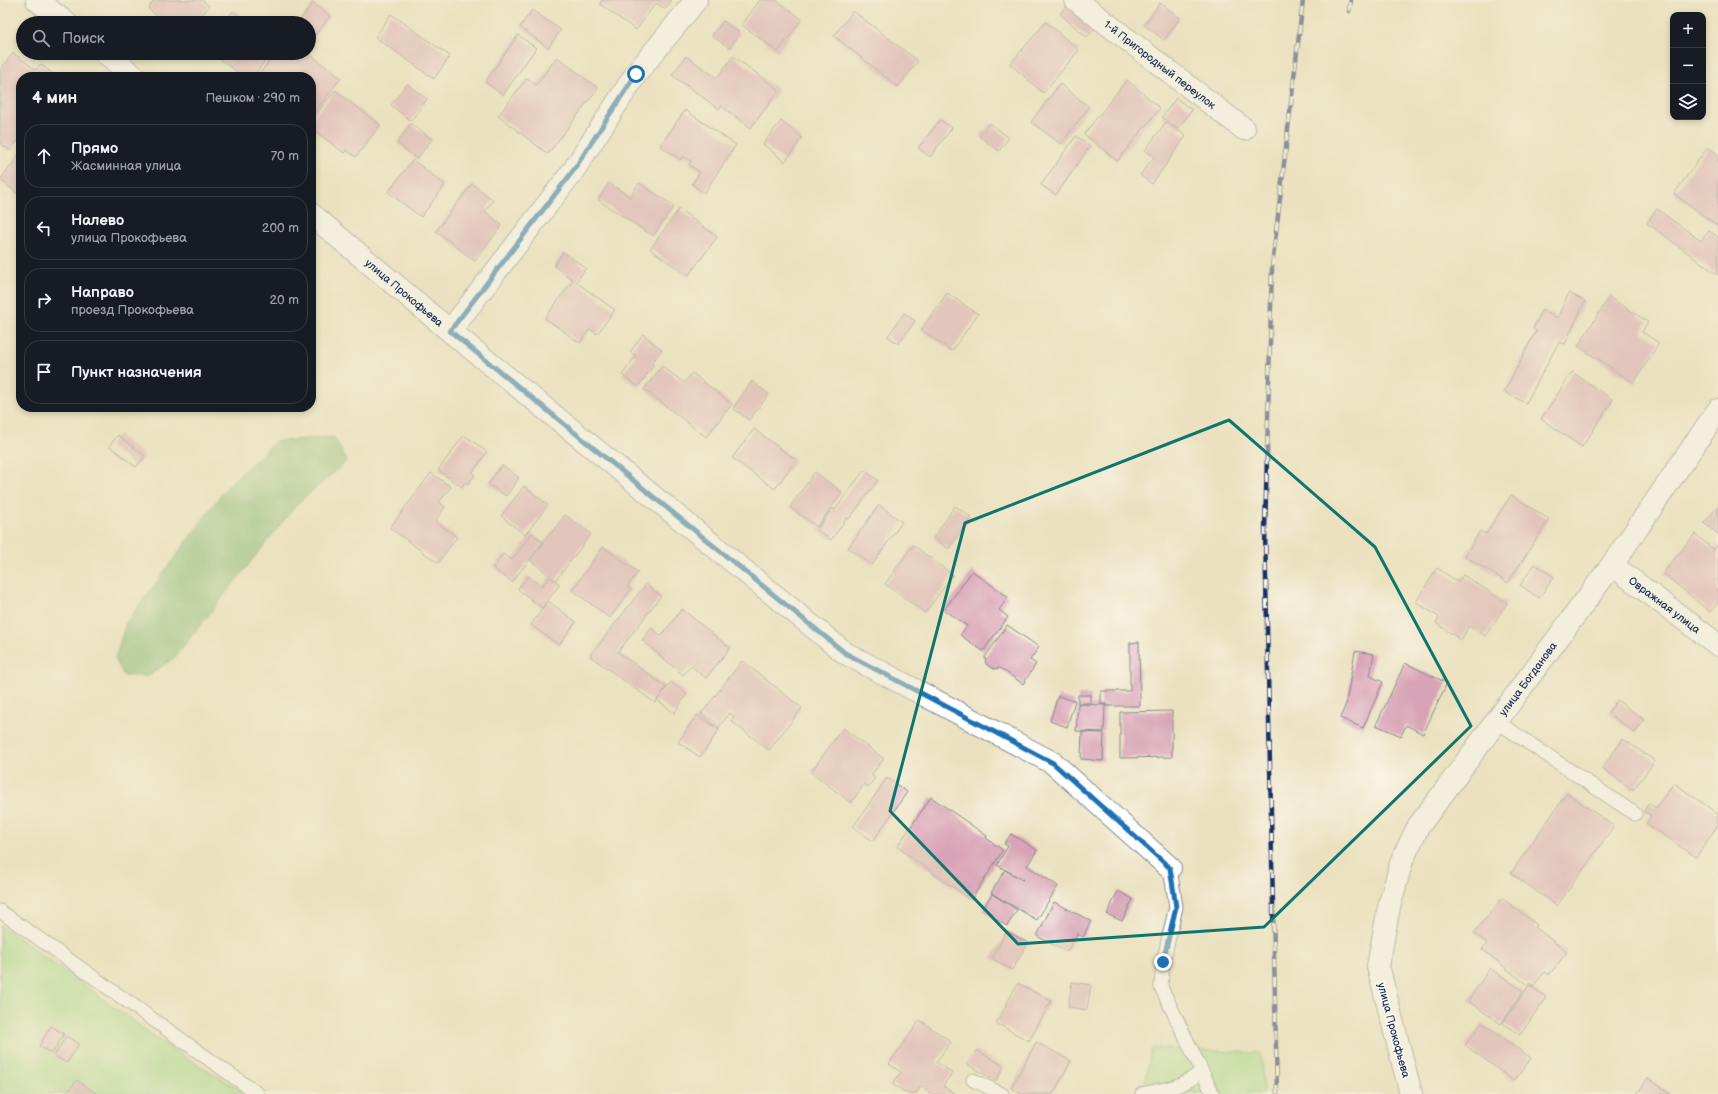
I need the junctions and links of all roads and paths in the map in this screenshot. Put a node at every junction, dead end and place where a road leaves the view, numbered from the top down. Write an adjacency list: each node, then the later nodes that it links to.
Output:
1 (37, 0): 4 (street)
2 (696, 0): 9 (street)
3 (1076, 0): 7 (street, 1-й Пригородный переулок)
4 (57, 16)
5 (114, 60): 6 (street)
6 (130, 72)
7 (1244, 129)
8 (316, 218): 9 (street, улица Прокофьева)
9 (450, 331): 15 (street, улица Прокофьева)
10 (1718, 410): 11 (street, улица Богданова)
11 (1612, 565): 12 (street, Овражная улица); 13 (street, улица Богданова)
12 (1718, 645)
13 (1496, 721): 14 (lane); 17 (street, улица Богданова)
14 (1635, 814)
15 (1170, 868): 18 (lane)
16 (0, 911): 20 (lane)
17 (1378, 966): 24 (street, улица Прокофьева)
18 (1202, 1071): 22 (lane); 23 (lane)
19 (973, 1080): 21 (lane)
20 (258, 1094)
21 (1002, 1094)
22 (1142, 1094)
23 (1213, 1094)
24 (1411, 1094)

